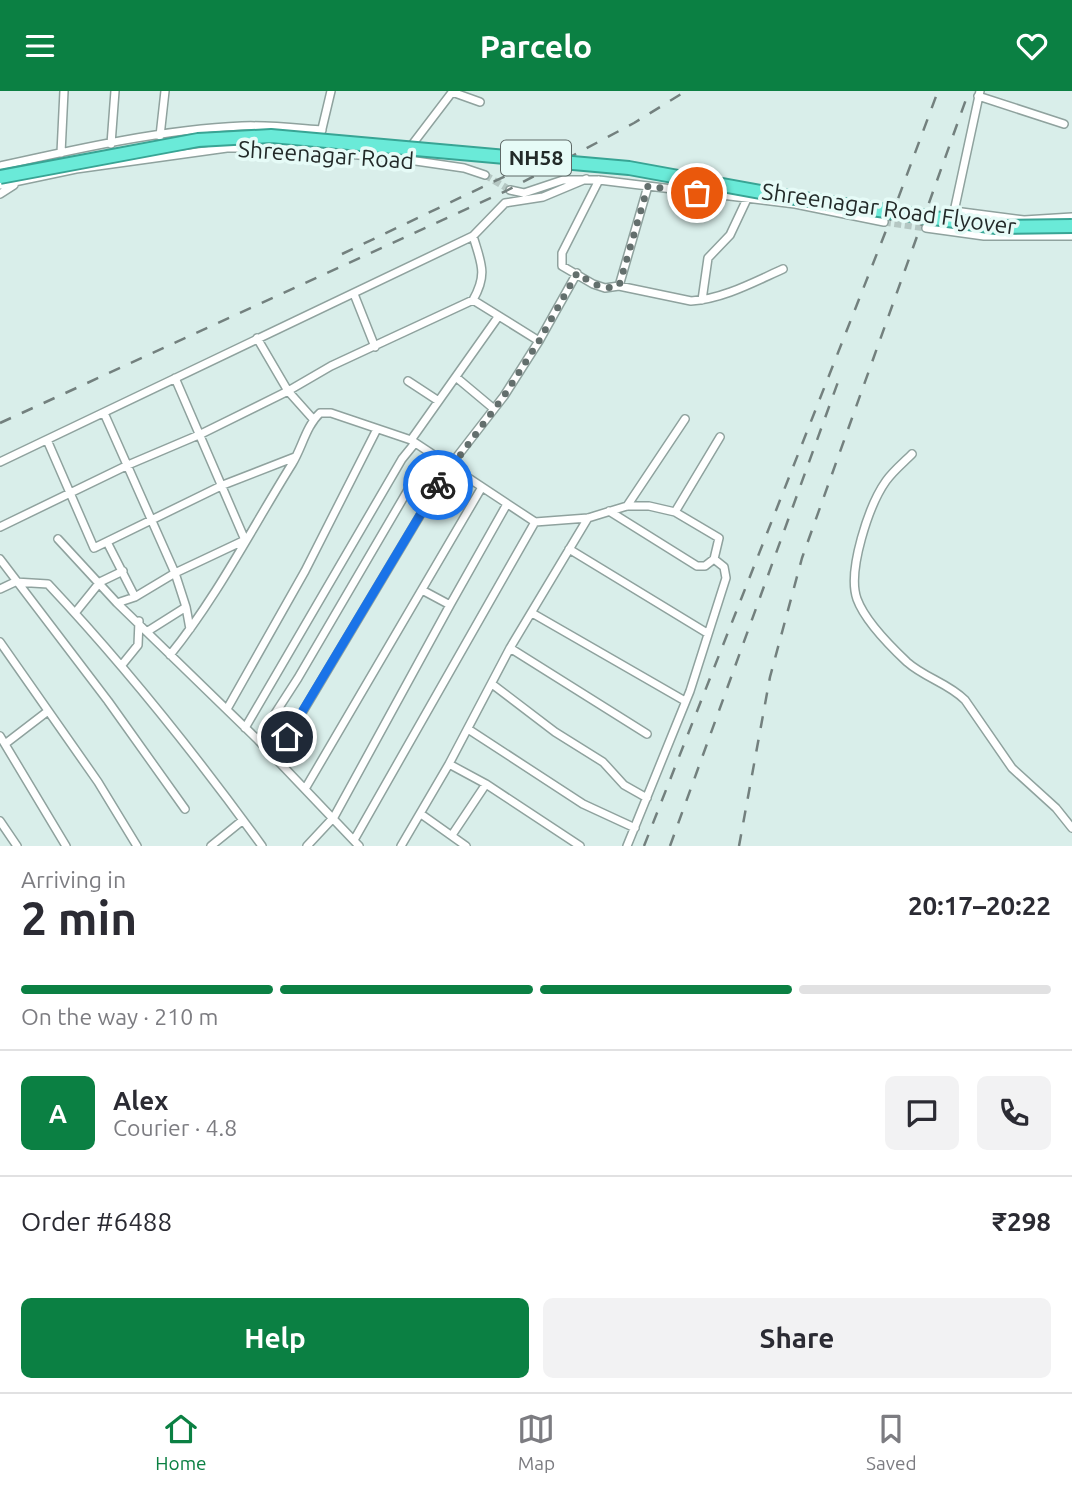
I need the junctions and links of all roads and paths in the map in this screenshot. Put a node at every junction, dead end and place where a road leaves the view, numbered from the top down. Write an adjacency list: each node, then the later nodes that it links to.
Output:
1 (64, 91): 13 (street)
2 (115, 91): 11 (street)
3 (165, 91): 10 (street)
4 (331, 91): 9 (street)
5 (453, 91): 7 (street); 14 (street)
6 (979, 93): 8 (street); 26 (street)
7 (480, 102)
8 (1065, 124)
9 (322, 129): 10 (street); 12 (street)
10 (160, 136): 11 (street)
11 (111, 144): 13 (street)
12 (317, 151): 14 (street, Shreenagar Road); 20 (street, Shreenagar Road)
13 (61, 153): 15 (street)
14 (402, 159): 16 (street, Shreenagar Road)
15 (0, 166)
16 (485, 175)
17 (0, 177): 29 (highway, Shreenagar Road Flyover / NH58, bridge)
18 (586, 179): 19 (street); 23 (street); 32 (street)
19 (599, 180): 22 (street); 35 (street)
20 (15, 184): 21 (street, Shreenagar Road); 24 (street)
21 (0, 185)
22 (648, 186): 25 (street); 36 (street)
23 (510, 190)
24 (0, 194)
25 (747, 199): 28 (street); 39 (street)
26 (954, 211): 27 (street); 31 (street)
27 (1072, 217)
28 (884, 222)
29 (1072, 226)
30 (926, 228): 31 (street)
31 (950, 232): 33 (street)
32 (473, 236): 37 (street); 38 (street)
33 (1072, 236)
34 (783, 269): 39 (street)
35 (577, 273): 36 (street); 42 (street)
36 (619, 286): 39 (street)
37 (354, 294): 41 (street); 43 (street)
38 (473, 300): 40 (street); 43 (street)
39 (702, 300)
40 (498, 317): 42 (street); 45 (street)
41 (257, 338): 44 (street); 47 (street)
42 (539, 341): 49 (street)
43 (375, 347): 47 (street)
44 (176, 377): 50 (street); 54 (street)
45 (457, 378): 48 (street); 49 (street)
46 (408, 381): 48 (street)
47 (288, 391): 51 (street); 54 (street)
48 (437, 400): 57 (street)
49 (494, 409): 63 (street)
50 (104, 413): 56 (street); 62 (street)
51 (313, 419): 53 (street); 60 (street)
52 (685, 419): 68 (street)
53 (377, 429): 57 (street); 103 (street)
54 (201, 434): 62 (street); 64 (street)
55 (720, 437): 70 (street)
56 (47, 440): 61 (street); 66 (street)
57 (413, 442): 58 (street); 105 (street)
58 (429, 454): 63 (street); 109 (street)
59 (912, 454): 122 (street)
60 (296, 457): 64 (street); 76 (street)
61 (0, 462)
62 (128, 465): 66 (street); 72 (street)
63 (449, 467): 65 (street); 111 (street)
64 (223, 485): 72 (street); 76 (street)
65 (482, 487): 67 (street); 86 (street)
66 (69, 494): 74 (street); 77 (street)
67 (507, 504): 73 (street); 89 (street)
68 (626, 506): 69 (street); 70 (street)
69 (609, 511): 71 (street); 80 (street)
70 (675, 512): 80 (street)
71 (588, 518): 73 (street); 78 (street)
72 (152, 521): 77 (street); 82 (street)
73 (535, 522): 124 (street)
74 (0, 527)
75 (58, 539): 84 (street)
76 (245, 540): 82 (street); 94 (street)
77 (107, 542): 81 (street)
78 (569, 549): 92 (street); 96 (street)
79 (0, 559): 83 (street)
80 (714, 559): 96 (street)
81 (123, 571): 84 (street); 87 (street)
82 (175, 573): 87 (street); 90 (street)
83 (16, 582): 85 (street); 91 (street); 116 (street)
84 (100, 582): 88 (street); 91 (street)
85 (0, 589)
86 (422, 590): 89 (street); 114 (street)
87 (135, 597): 88 (street)
88 (117, 603): 93 (street)
89 (450, 605): 118 (street)
90 (186, 607): 94 (street); 95 (street)
91 (75, 613): 100 (street)
92 (532, 613): 98 (street); 102 (street)
93 (139, 621): 95 (street); 100 (street)
94 (191, 630): 99 (street)
95 (148, 631): 99 (street)
96 (707, 633): 102 (street)
97 (0, 642): 104 (street)
98 (510, 648): 101 (street); 107 (street)
99 (170, 655): 103 (street)
100 (121, 666): 119 (street)
101 (492, 684): 106 (street); 115 (street)
102 (685, 701): 115 (street)
103 (227, 709): 105 (street)
104 (48, 711): 110 (street); 127 (street)
105 (245, 728): 109 (street)
106 (468, 729): 112 (street); 121 (street)
107 (647, 734)
108 (0, 736): 110 (street)
109 (258, 740): 111 (street)
110 (5, 744): 126 (street)
111 (275, 758): 114 (street)
112 (449, 764): 113 (street); 117 (street)
113 (486, 785): 123 (street); 133 (street)
114 (305, 789): 118 (street)
115 (647, 798): 121 (street)
116 (185, 810)
117 (421, 814): 123 (street); 131 (street)
118 (334, 817): 124 (street); 130 (street)
119 (243, 820): 128 (street); 129 (street)
120 (0, 821): 125 (street)
121 (635, 828): 134 (street)
122 (1072, 828)
123 (452, 835): 132 (street)
124 (356, 843)
125 (17, 846)
126 (66, 846)
127 (137, 846)
128 (211, 846)
129 (262, 846)
130 (307, 846)
131 (401, 846)
132 (466, 846)
133 (580, 846)
134 (627, 846)

